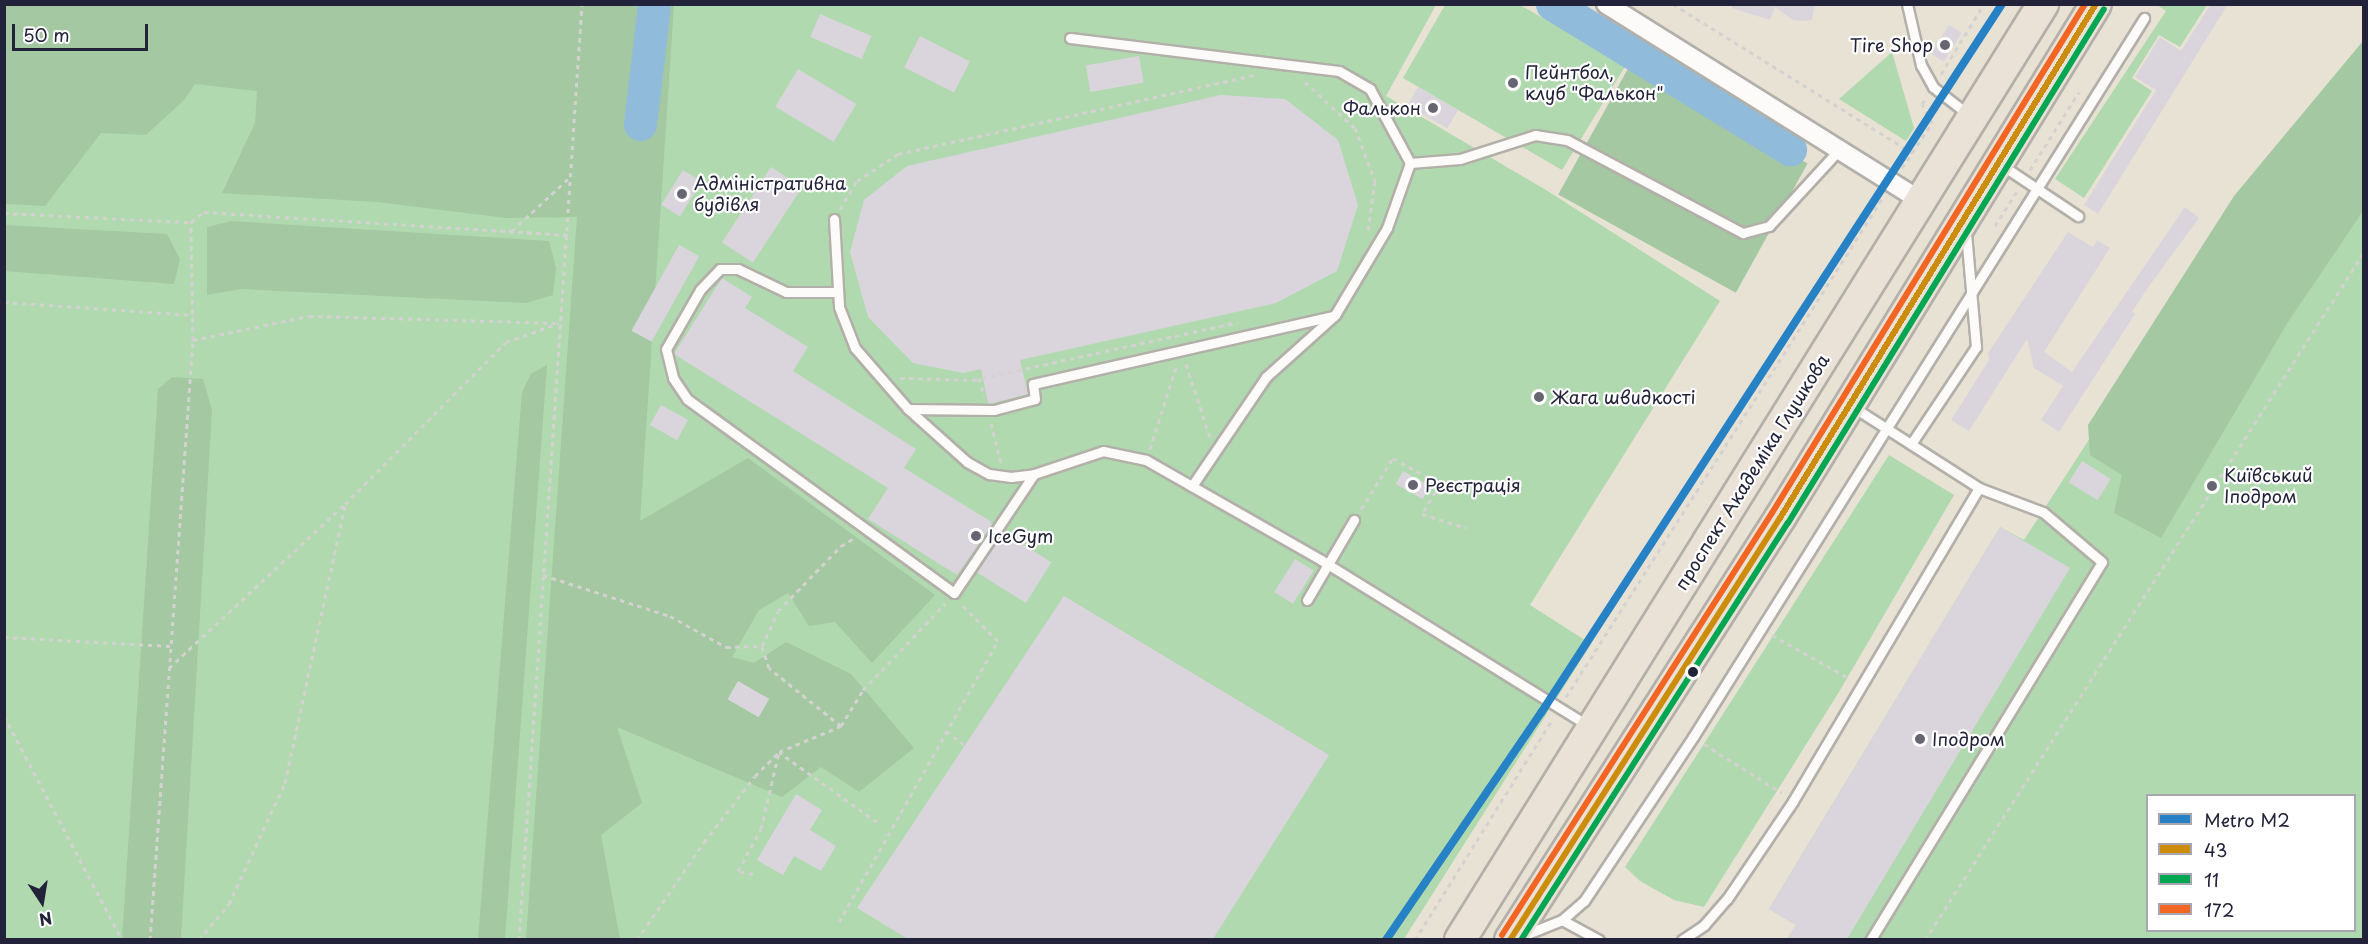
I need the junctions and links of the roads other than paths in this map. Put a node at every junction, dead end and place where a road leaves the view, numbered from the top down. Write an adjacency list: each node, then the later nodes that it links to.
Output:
1 (1606, 4): 8 (street)
2 (1907, 4): 7 (lane)
3 (2043, 4): 7 (highway, проспект Академіка Глушкова)
4 (2096, 4): 9 (highway)
5 (2144, 18): 11 (lane)
6 (1070, 38): 10 (lane)
7 (1973, 118): 12 (highway, проспект Академіка Глушкова)
8 (1838, 151): 10 (lane); 12 (street)
9 (1997, 162): 11 (lane); 13 (highway)
10 (1410, 163): 18 (lane)
11 (2038, 186): 14 (lane); 16 (lane)
12 (1920, 200): 29 (highway, проспект Академіка Глушкова)
13 (1964, 215): 16 (lane); 19 (highway)
14 (2078, 216)
15 (834, 219): 17 (lane)
16 (1971, 289): 21 (lane); 22 (lane)
17 (838, 292): 20 (lane); 23 (lane)
18 (1335, 315): 20 (lane); 24 (lane)
19 (1848, 404): 21 (lane); 32 (highway)
20 (908, 409): 23 (lane)
21 (1886, 429): 22 (lane); 30 (lane)
22 (1911, 444): 25 (lane)
23 (1034, 474): 24 (lane)
24 (1192, 486): 27 (lane)
25 (1979, 488): 34 (lane); 35 (lane)
26 (1354, 520): 27 (lane)
27 (1327, 565): 28 (lane); 29 (lane)
28 (1307, 600)
29 (1592, 728): 31 (highway, проспект Академіка Глушкова)
30 (1562, 920): 32 (lane); 33 (lane)
31 (1460, 939)
32 (1512, 939)
33 (1599, 939)
34 (1682, 939)
35 (1870, 939)

